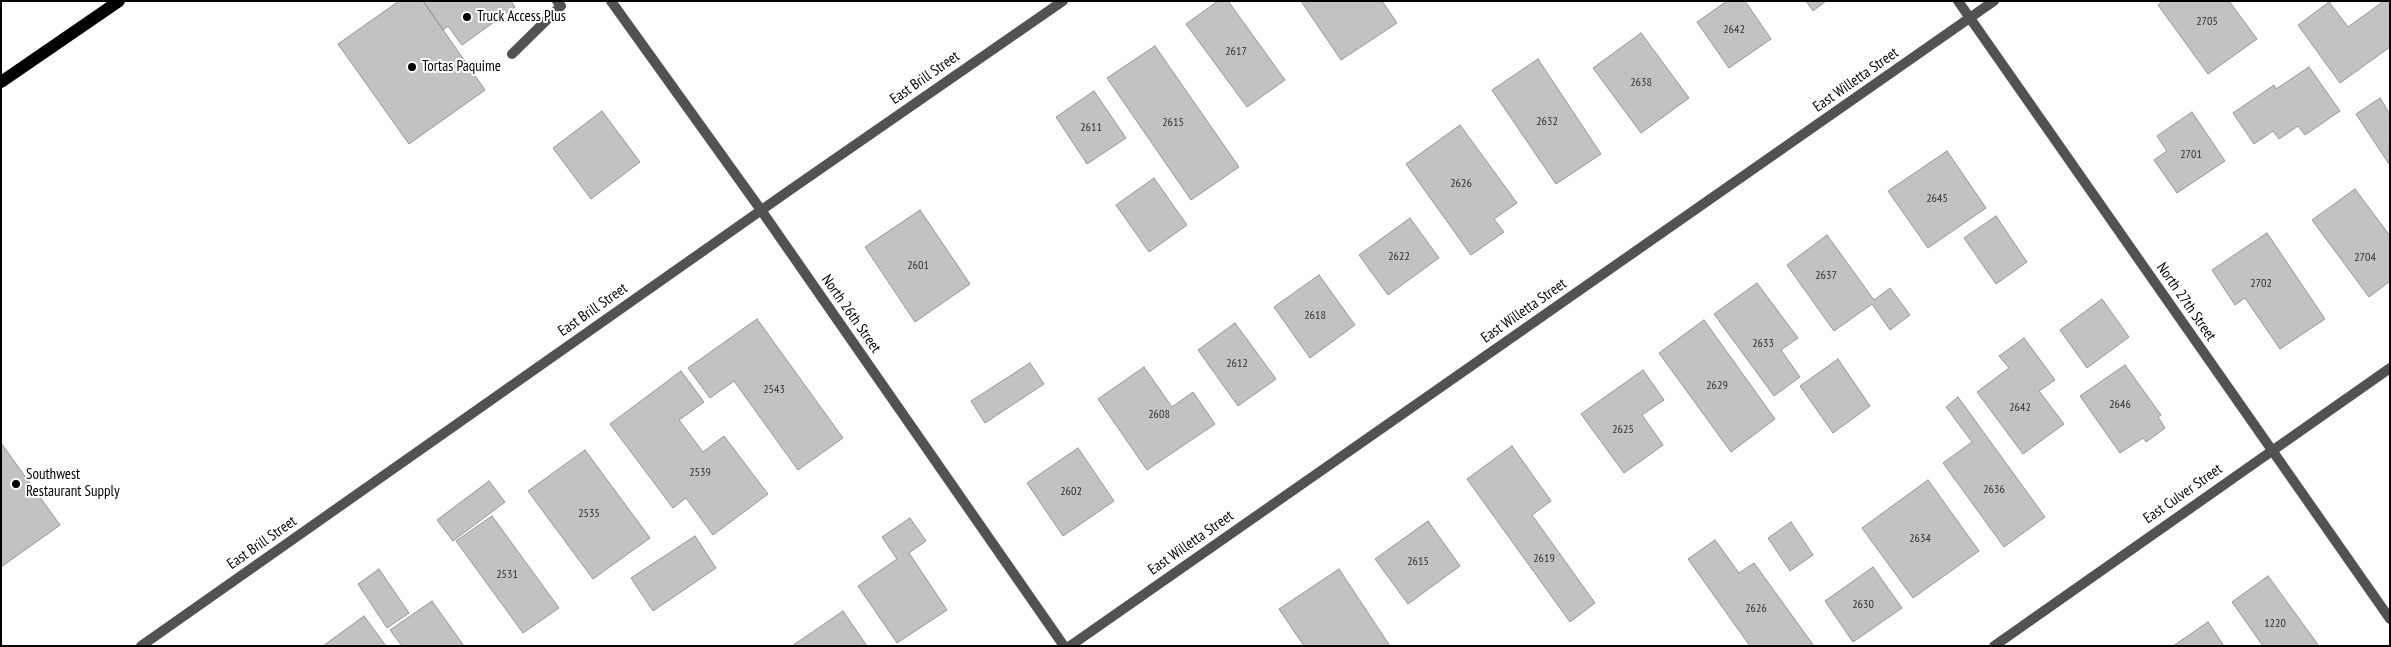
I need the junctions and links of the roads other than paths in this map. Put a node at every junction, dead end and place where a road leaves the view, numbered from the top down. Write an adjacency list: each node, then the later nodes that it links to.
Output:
1 (119, 1): 9 (main road)
2 (611, 1): 10 (street, North 26th Street)
3 (1063, 1): 10 (street, East Brill Street)
4 (1958, 1): 7 (street, North 27th Street)
5 (1994, 1): 7 (street, East Willetta Street)
6 (561, 3): 8 (street)
7 (1970, 18): 12 (street, North 27th Street); 16 (street, East Willetta Street)
8 (512, 54)
9 (1, 82)
10 (761, 210): 14 (street, East Brill Street); 15 (street, North 26th Street)
11 (2390, 368): 12 (street, East Culver Street)
12 (2272, 451): 13 (street, North 27th Street); 17 (street, East Culver Street)
13 (2390, 619)
14 (142, 646)
15 (1064, 646)
16 (1070, 646)
17 (1994, 646)

